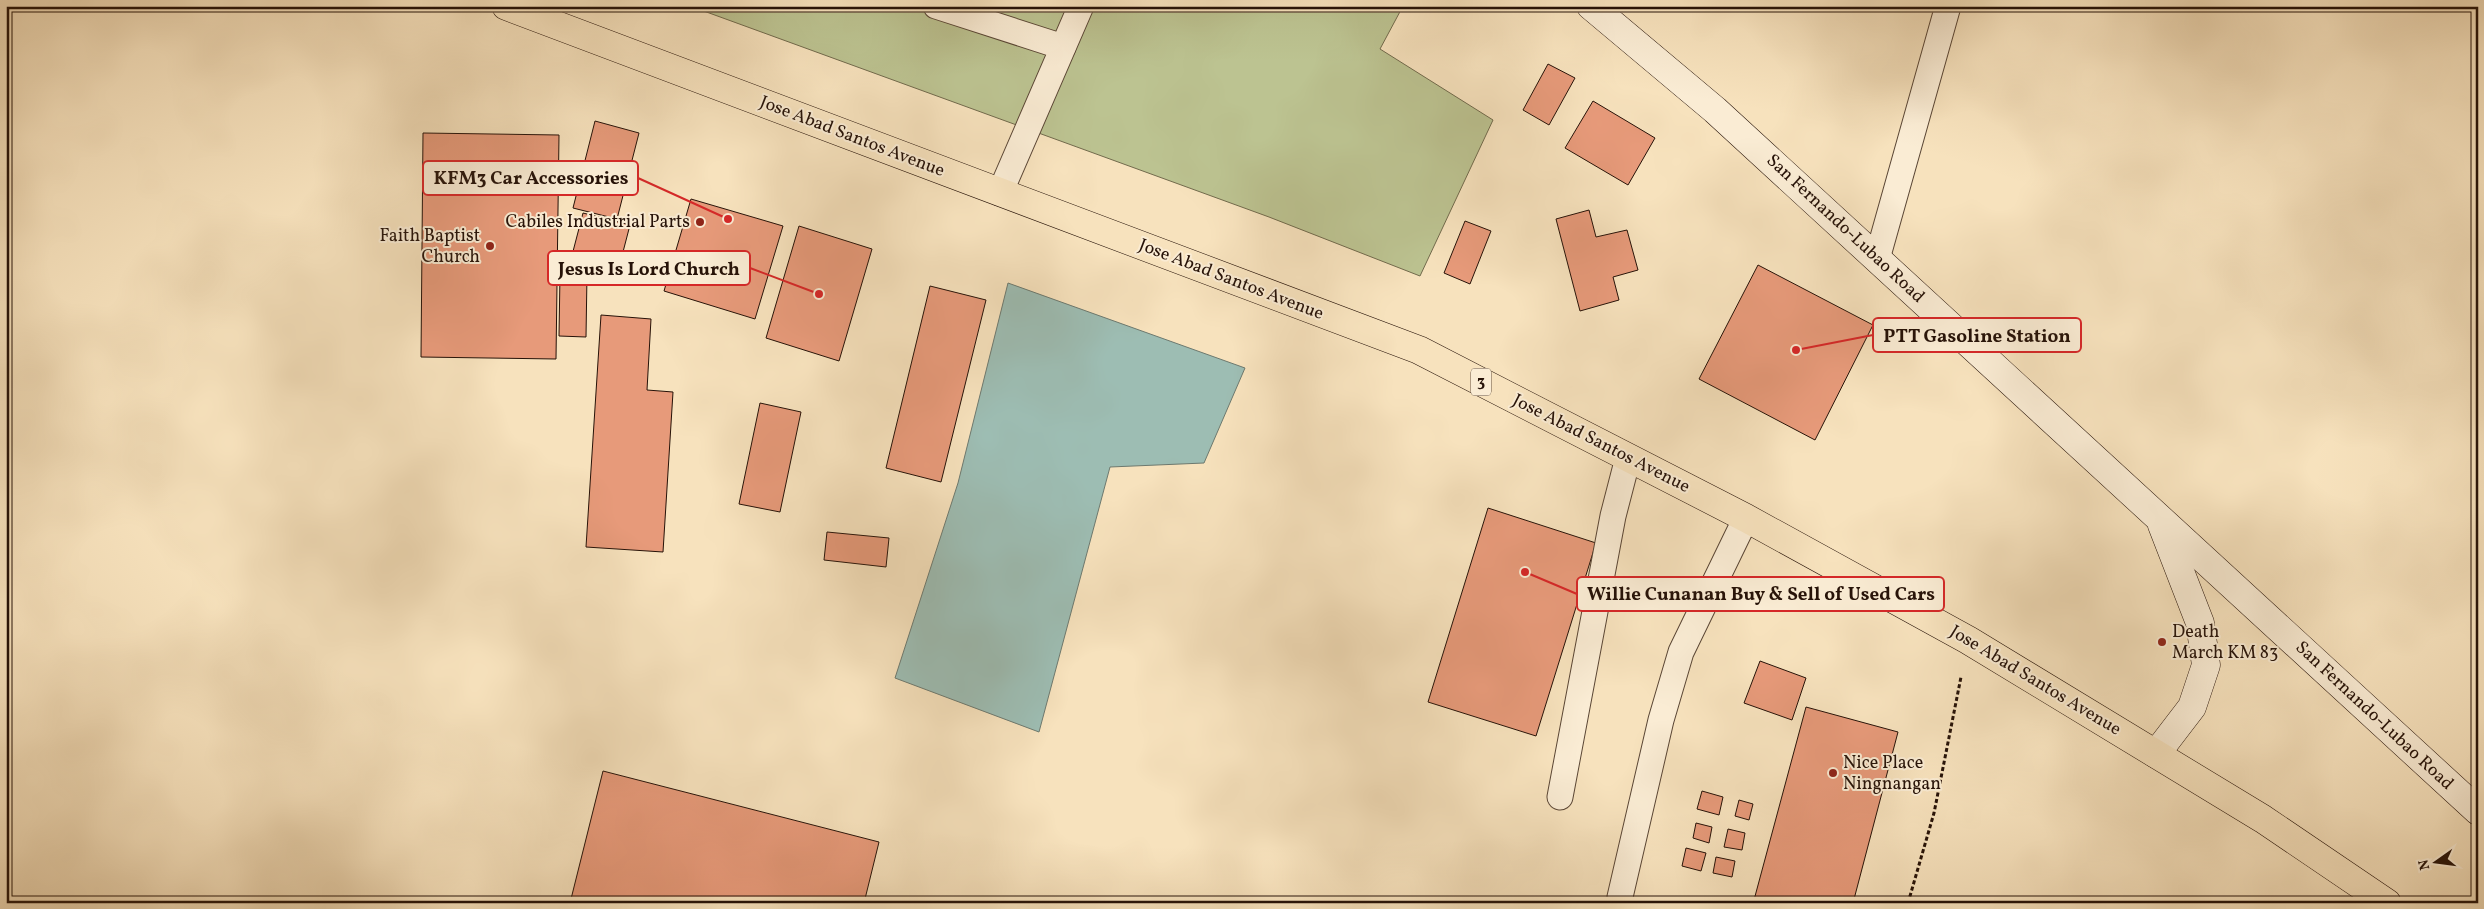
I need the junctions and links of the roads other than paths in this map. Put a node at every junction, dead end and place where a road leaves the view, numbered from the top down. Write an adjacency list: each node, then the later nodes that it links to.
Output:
1 (506, 6): 8 (highway, Jose Abad Santos Avenue / 3)
2 (936, 6): 6 (lane)
3 (1081, 6): 7 (lane)
4 (1591, 6): 9 (main road, San Fernando-Lubao Road)
5 (1948, 6): 9 (lane)
6 (997, 16): 7 (lane)
7 (1063, 47): 8 (lane)
8 (1000, 193): 10 (highway, Jose Abad Santos Avenue / 3)
9 (1877, 259): 12 (main road, San Fernando-Lubao Road)
10 (1628, 458): 11 (highway, Jose Abad Santos Avenue / 3); 14 (lane)
11 (1746, 518): 13 (highway, Jose Abad Santos Avenue / 3); 16 (lane)
12 (2160, 519): 13 (main road, San Fernando-Lubao Road); 15 (main road, San Fernando-Lubao Road)
13 (2156, 754): 17 (highway, Jose Abad Santos Avenue / 3)
14 (1560, 797)
15 (2478, 811)
16 (1620, 897)
17 (2387, 903)

